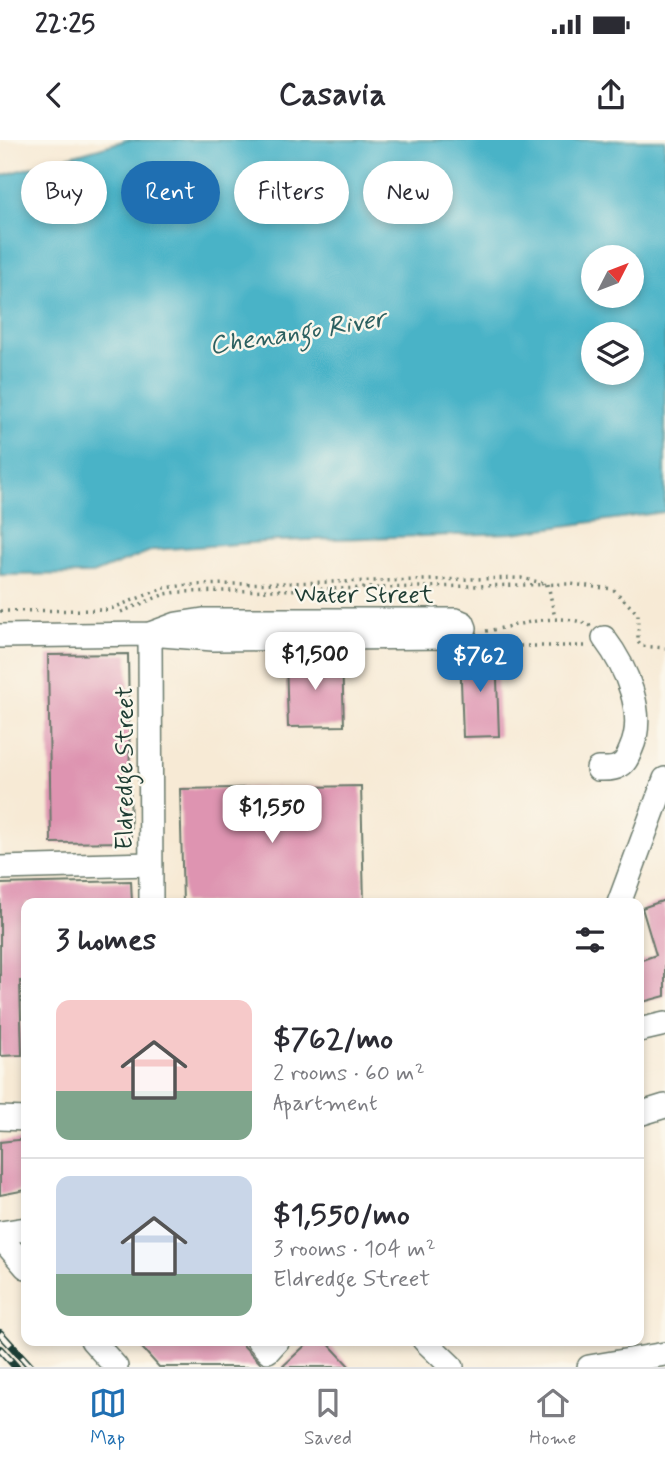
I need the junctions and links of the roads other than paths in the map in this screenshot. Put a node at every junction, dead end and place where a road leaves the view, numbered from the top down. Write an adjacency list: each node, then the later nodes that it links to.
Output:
1 (465, 631): 2 (street, Water Street)
2 (150, 634): 3 (street, Water Street); 7 (street, Eldredge Street)
3 (0, 636)
4 (604, 638): 5 (street)
5 (598, 769)
6 (665, 779): 10 (street)
7 (150, 864): 8 (street); 9 (street, Eldredge Street)
8 (0, 868)
9 (151, 898)
10 (621, 898)
11 (665, 1024): 12 (street)
12 (644, 1029)
13 (665, 1106): 14 (street)
14 (644, 1112)
15 (0, 1118): 16 (street)
16 (21, 1119)
17 (21, 1230): 18 (street)
18 (0, 1235): 19 (street)
19 (21, 1261)
20 (97, 1346): 23 (street)
21 (430, 1346): 24 (street)
22 (665, 1354): 25 (street)
23 (116, 1367)
24 (452, 1367)
25 (589, 1367)

